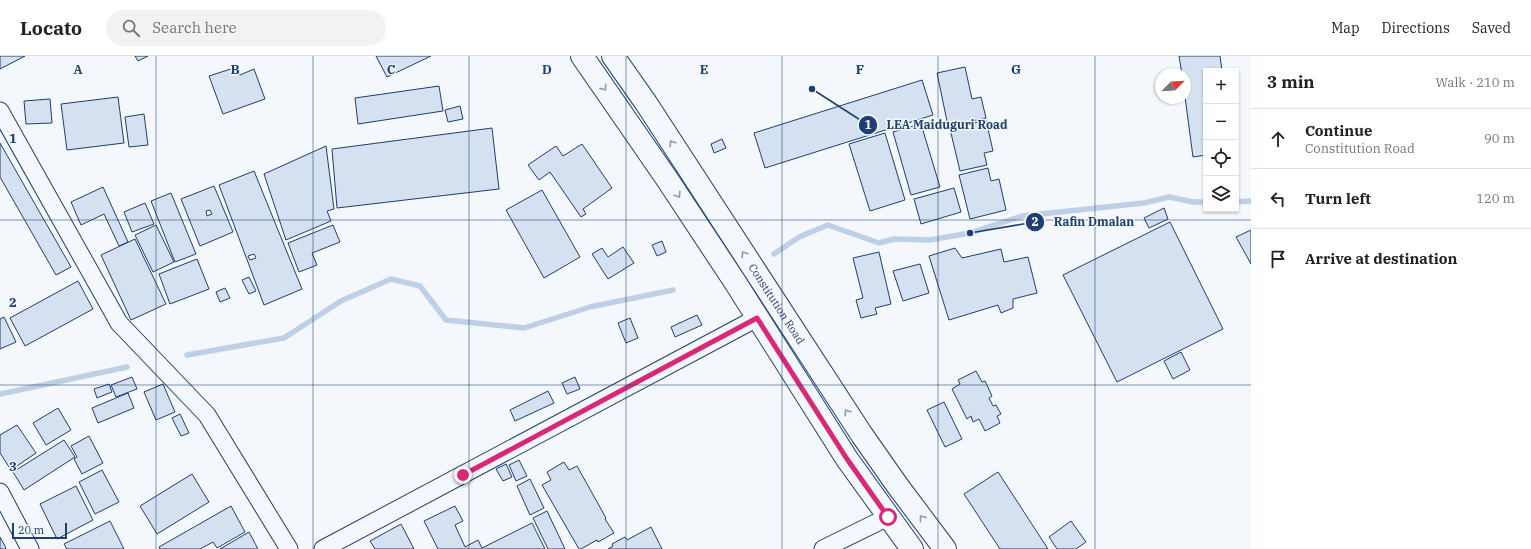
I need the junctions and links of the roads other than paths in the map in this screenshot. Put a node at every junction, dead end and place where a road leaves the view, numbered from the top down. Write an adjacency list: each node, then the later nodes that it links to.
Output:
1 (582, 56): 4 (main road, Constitution Road, one-way to 4)
2 (613, 56): 12 (main road, Constitution Road, one-way to 2)
3 (0, 111): 8 (street)
4 (757, 318): 6 (main road, Constitution Road); 9 (street)
5 (0, 492): 7 (street)
6 (888, 517): 10 (street); 11 (main road, Constitution Road)
7 (30, 549)
8 (289, 549)
9 (323, 549)
10 (823, 549)
11 (912, 549)
12 (945, 549)

